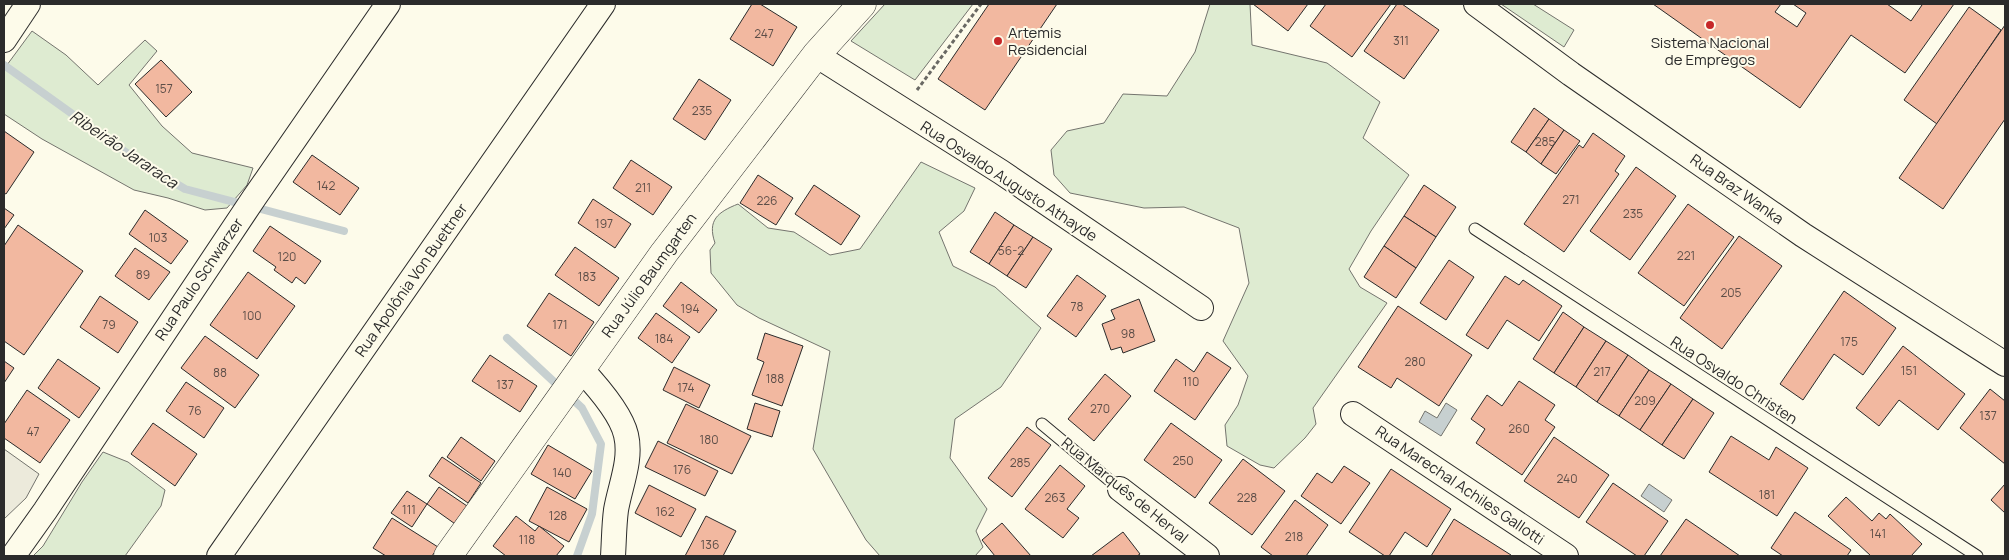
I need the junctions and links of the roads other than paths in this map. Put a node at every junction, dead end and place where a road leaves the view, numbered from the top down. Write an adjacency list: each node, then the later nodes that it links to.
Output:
1 (388, 4): 13 (street, Rua Paulo Schwarzer)
2 (603, 4): 14 (street, Rua Apolônia Von Buettner)
3 (862, 4): 5 (street, Rua Júlio Baumgarten)
4 (1476, 4): 8 (street, Rua Braz Wanka)
5 (816, 55): 7 (street, Rua Osvaldo Augusto Athayde); 9 (street, Rua Júlio Baumgarten)
6 (1475, 229): 19 (lane, Rua Osvaldo Christen)
7 (1201, 308)
8 (2005, 364)
9 (570, 383): 15 (street, Rua Júlio Baumgarten); 16 (street)
10 (1353, 414): 18 (street, Rua Marechal Achiles Gallotti)
11 (1042, 424): 12 (lane, Rua Marquês de Herval)
12 (1120, 489): 17 (street, Rua Marquês de Herval)
13 (13, 556)
14 (220, 556)
15 (448, 556)
16 (613, 556)
17 (1207, 556)
18 (1566, 556)
19 (1977, 556)

